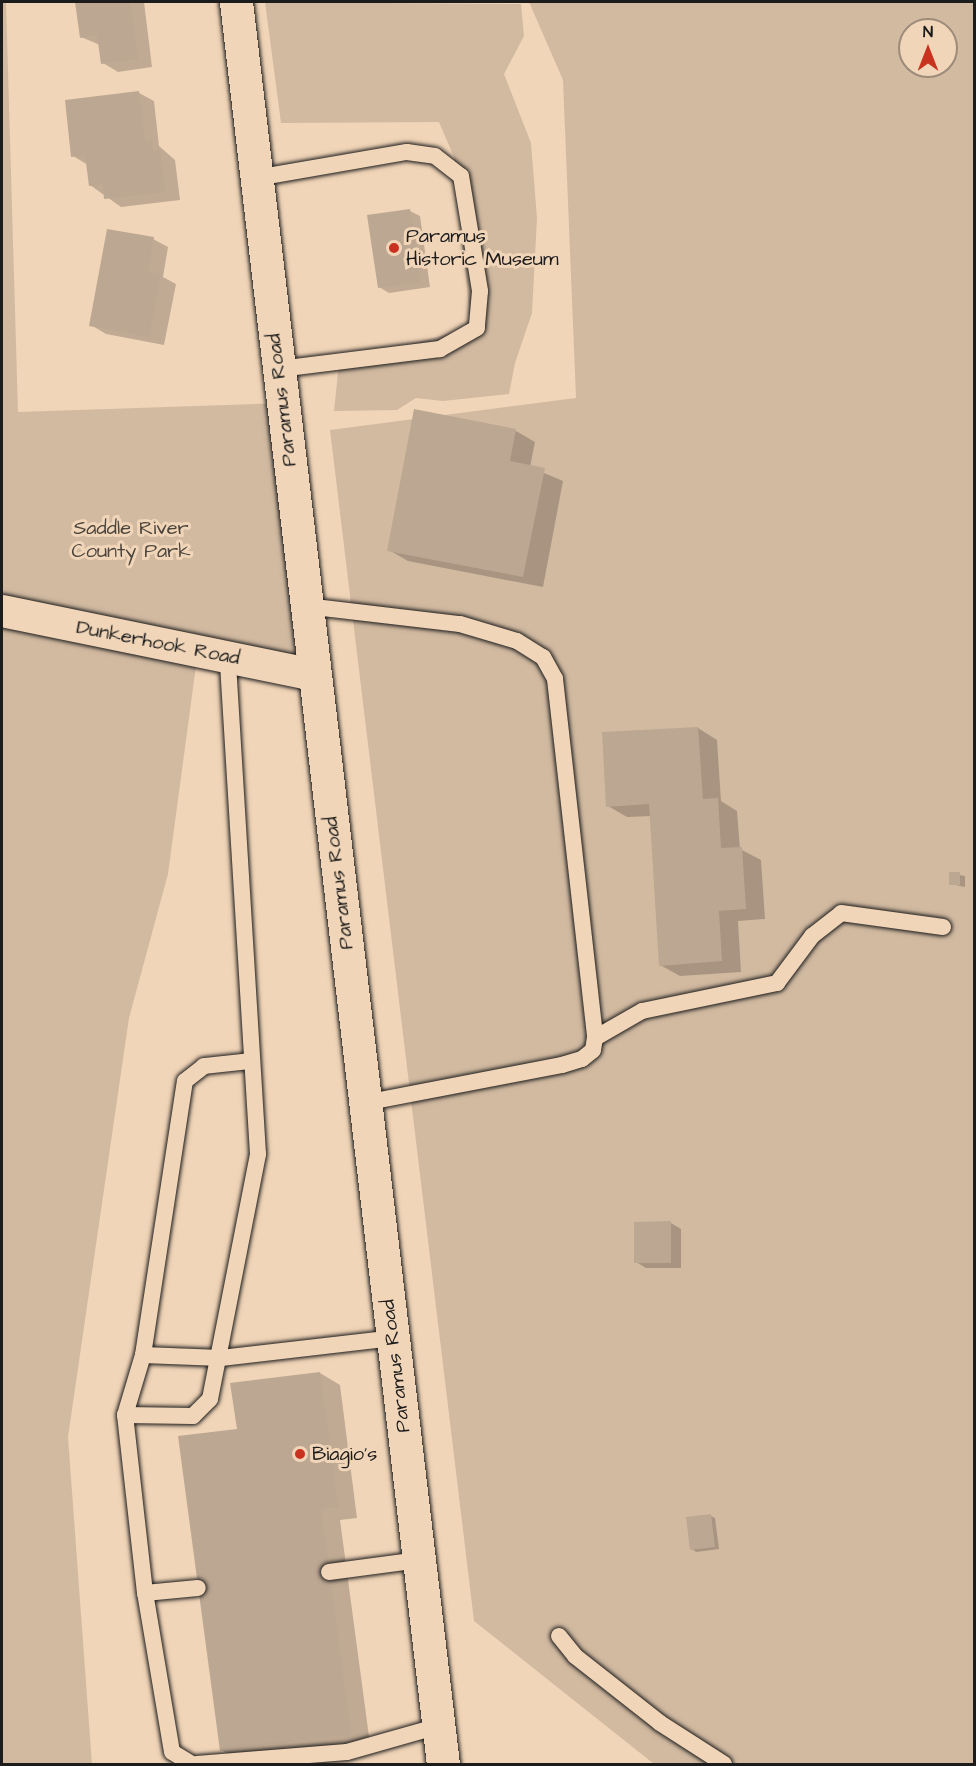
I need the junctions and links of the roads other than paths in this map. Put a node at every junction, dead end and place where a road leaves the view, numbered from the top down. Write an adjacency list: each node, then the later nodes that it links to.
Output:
1 (236, 2): 2 (main road, Paramus Road)
2 (256, 178): 3 (main road, Paramus Road); 3 (lane)
3 (279, 369): 4 (main road, Paramus Road)
4 (306, 606): 7 (main road, Paramus Road); 9 (lane)
5 (2, 611): 6 (street, Dunkerhook Road)
6 (228, 657): 7 (street, Dunkerhook Road); 10 (lane)
7 (314, 675): 11 (main road, Paramus Road)
8 (943, 927): 9 (lane)
9 (595, 1038): 11 (lane)
10 (251, 1061): 13 (lane); 14 (lane)
11 (364, 1103): 12 (main road, Paramus Road)
12 (393, 1338): 14 (lane); 16 (main road, Paramus Road)
13 (143, 1355): 14 (lane); 15 (lane)
14 (221, 1358): 15 (lane)
15 (125, 1415): 19 (lane)
16 (419, 1560): 17 (lane); 21 (main road, Paramus Road)
17 (330, 1572)
18 (198, 1588): 19 (lane)
19 (146, 1593): 22 (lane)
20 (559, 1636): 25 (lane)
21 (439, 1725): 23 (lane); 24 (main road, Paramus Road)
22 (192, 1764)
23 (197, 1764)
24 (443, 1764)
25 (724, 1764)

